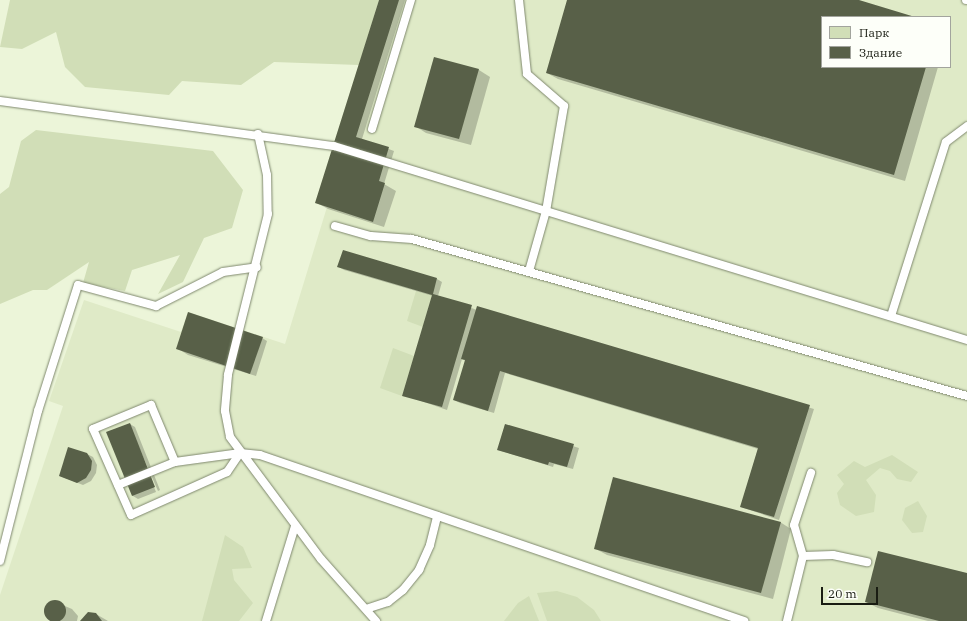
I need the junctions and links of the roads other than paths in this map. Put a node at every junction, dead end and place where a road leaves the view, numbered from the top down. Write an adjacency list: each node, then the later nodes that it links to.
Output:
1 (411, 0): 5 (lane)
2 (519, 0): 7 (lane)
3 (0, 101): 6 (lane)
4 (967, 126): 11 (lane)
5 (372, 129)
6 (258, 134): 7 (lane); 9 (lane)
7 (546, 211): 10 (lane); 11 (lane)
8 (335, 226): 10 (lane)
9 (257, 267): 14 (lane); 21 (lane)
10 (529, 271): 13 (lane)
11 (890, 316): 12 (lane)
12 (967, 340)
13 (967, 396)
14 (240, 453): 15 (lane); 17 (lane); 18 (lane); 19 (lane)
15 (175, 462): 17 (lane); 17 (lane)
16 (811, 473): 20 (lane)
17 (118, 485)
18 (437, 516): 23 (lane); 26 (lane)
19 (295, 526): 23 (lane); 24 (lane)
20 (804, 556): 22 (lane); 27 (lane)
21 (0, 561)
22 (867, 562)
23 (366, 609): 25 (lane)
24 (266, 621)
25 (376, 621)
26 (744, 621)
27 (787, 621)

